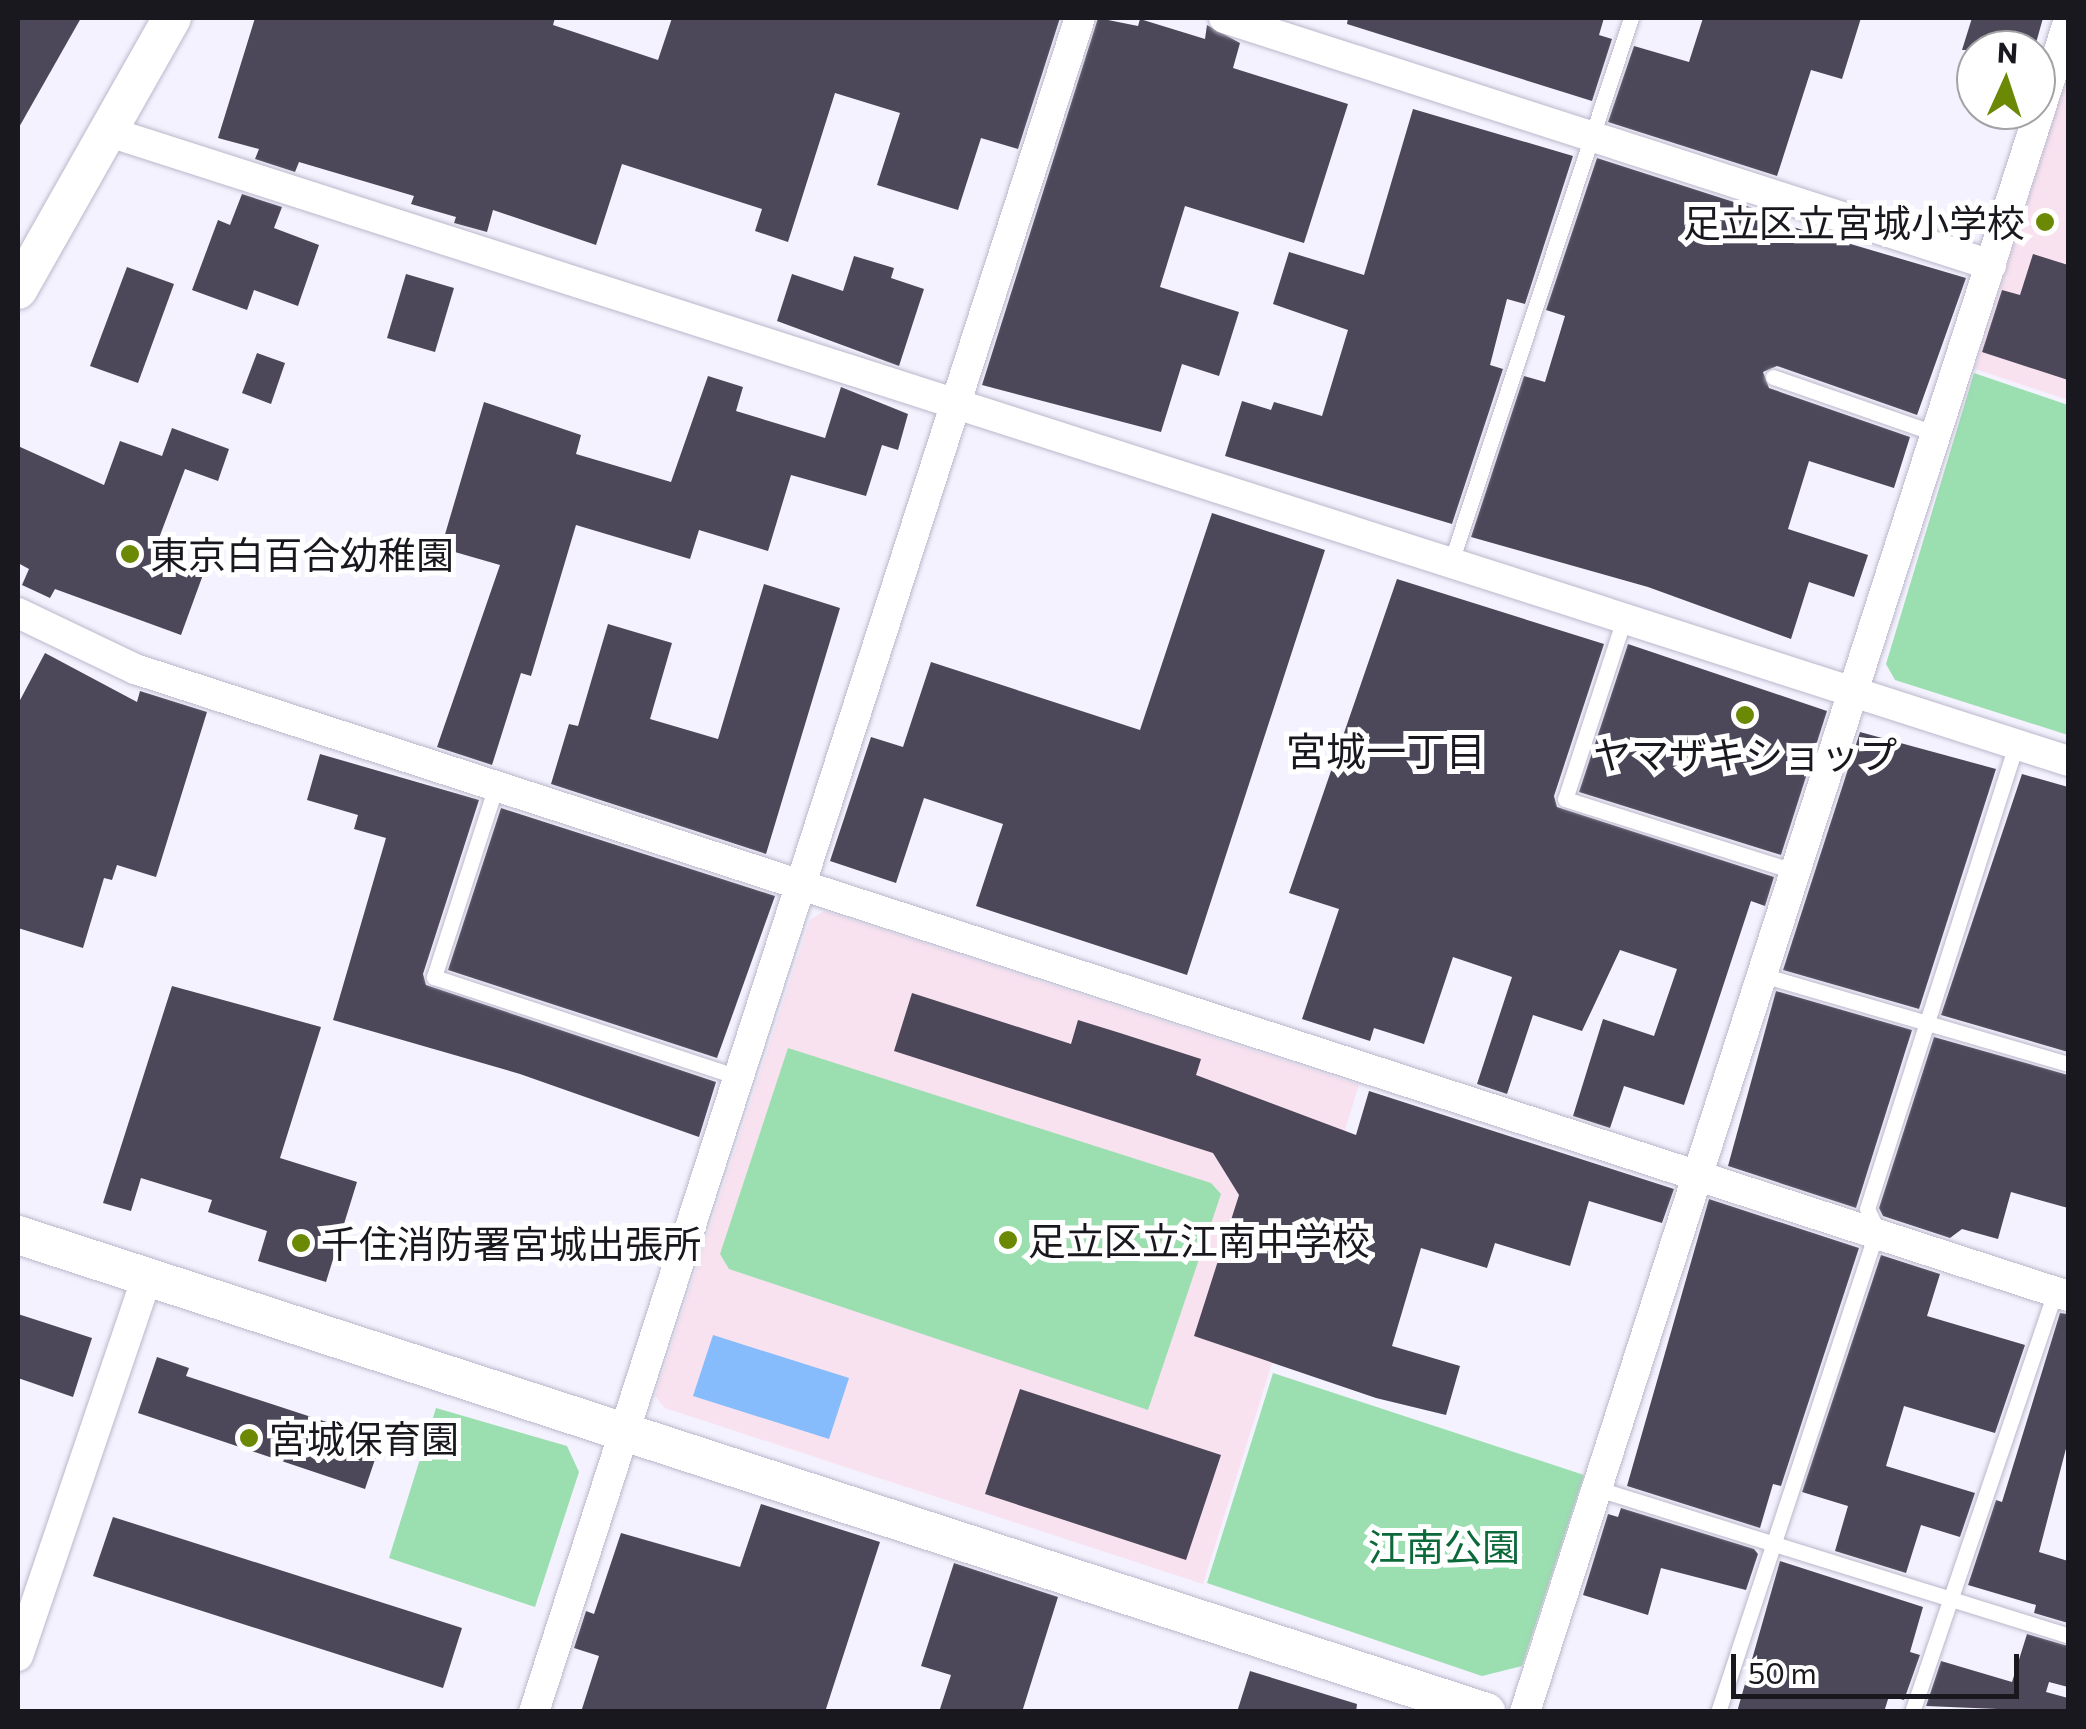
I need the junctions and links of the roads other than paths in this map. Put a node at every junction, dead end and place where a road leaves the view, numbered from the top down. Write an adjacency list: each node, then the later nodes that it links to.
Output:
1 (172, 18): 6 (street)
2 (1080, 18): 11 (street)
3 (1224, 18): 7 (street)
4 (1631, 18): 7 (lane)
5 (2068, 23): 8 (street)
6 (106, 131): 9 (street); 11 (street)
7 (1594, 137): 8 (street); 13 (lane)
8 (1990, 265): 12 (street)
9 (18, 290)
10 (1773, 376): 12 (lane)
11 (957, 409): 13 (street); 21 (street)
12 (1938, 434): 16 (street)
13 (1451, 562): 15 (street)
14 (18, 613): 19 (street)
15 (1624, 619): 16 (street); 20 (lane)
16 (1854, 692): 17 (street); 20 (street)
17 (2016, 744): 18 (street); 23 (lane)
18 (2068, 761)
19 (496, 786): 21 (street); 25 (lane)
20 (1796, 872): 22 (street)
21 (797, 884): 25 (street); 26 (street)
22 (1762, 975): 23 (lane); 26 (street)
23 (1927, 1018): 24 (lane); 27 (lane)
24 (2068, 1064)
25 (735, 1076): 31 (street)
26 (1698, 1174): 27 (street); 32 (street)
27 (1876, 1230): 30 (street); 33 (lane)
28 (18, 1235): 29 (street)
29 (147, 1276): 31 (street); 36 (street)
30 (2062, 1294): 34 (lane)
31 (624, 1431): 37 (street); 38 (street)
32 (1598, 1489): 33 (lane); 39 (street)
33 (1774, 1543): 34 (lane); 40 (lane)
34 (1951, 1597): 35 (lane); 41 (lane)
35 (2068, 1636)
36 (18, 1656)
37 (534, 1712)
38 (1486, 1712)
39 (1524, 1712)
40 (1718, 1712)
41 (1912, 1712)

